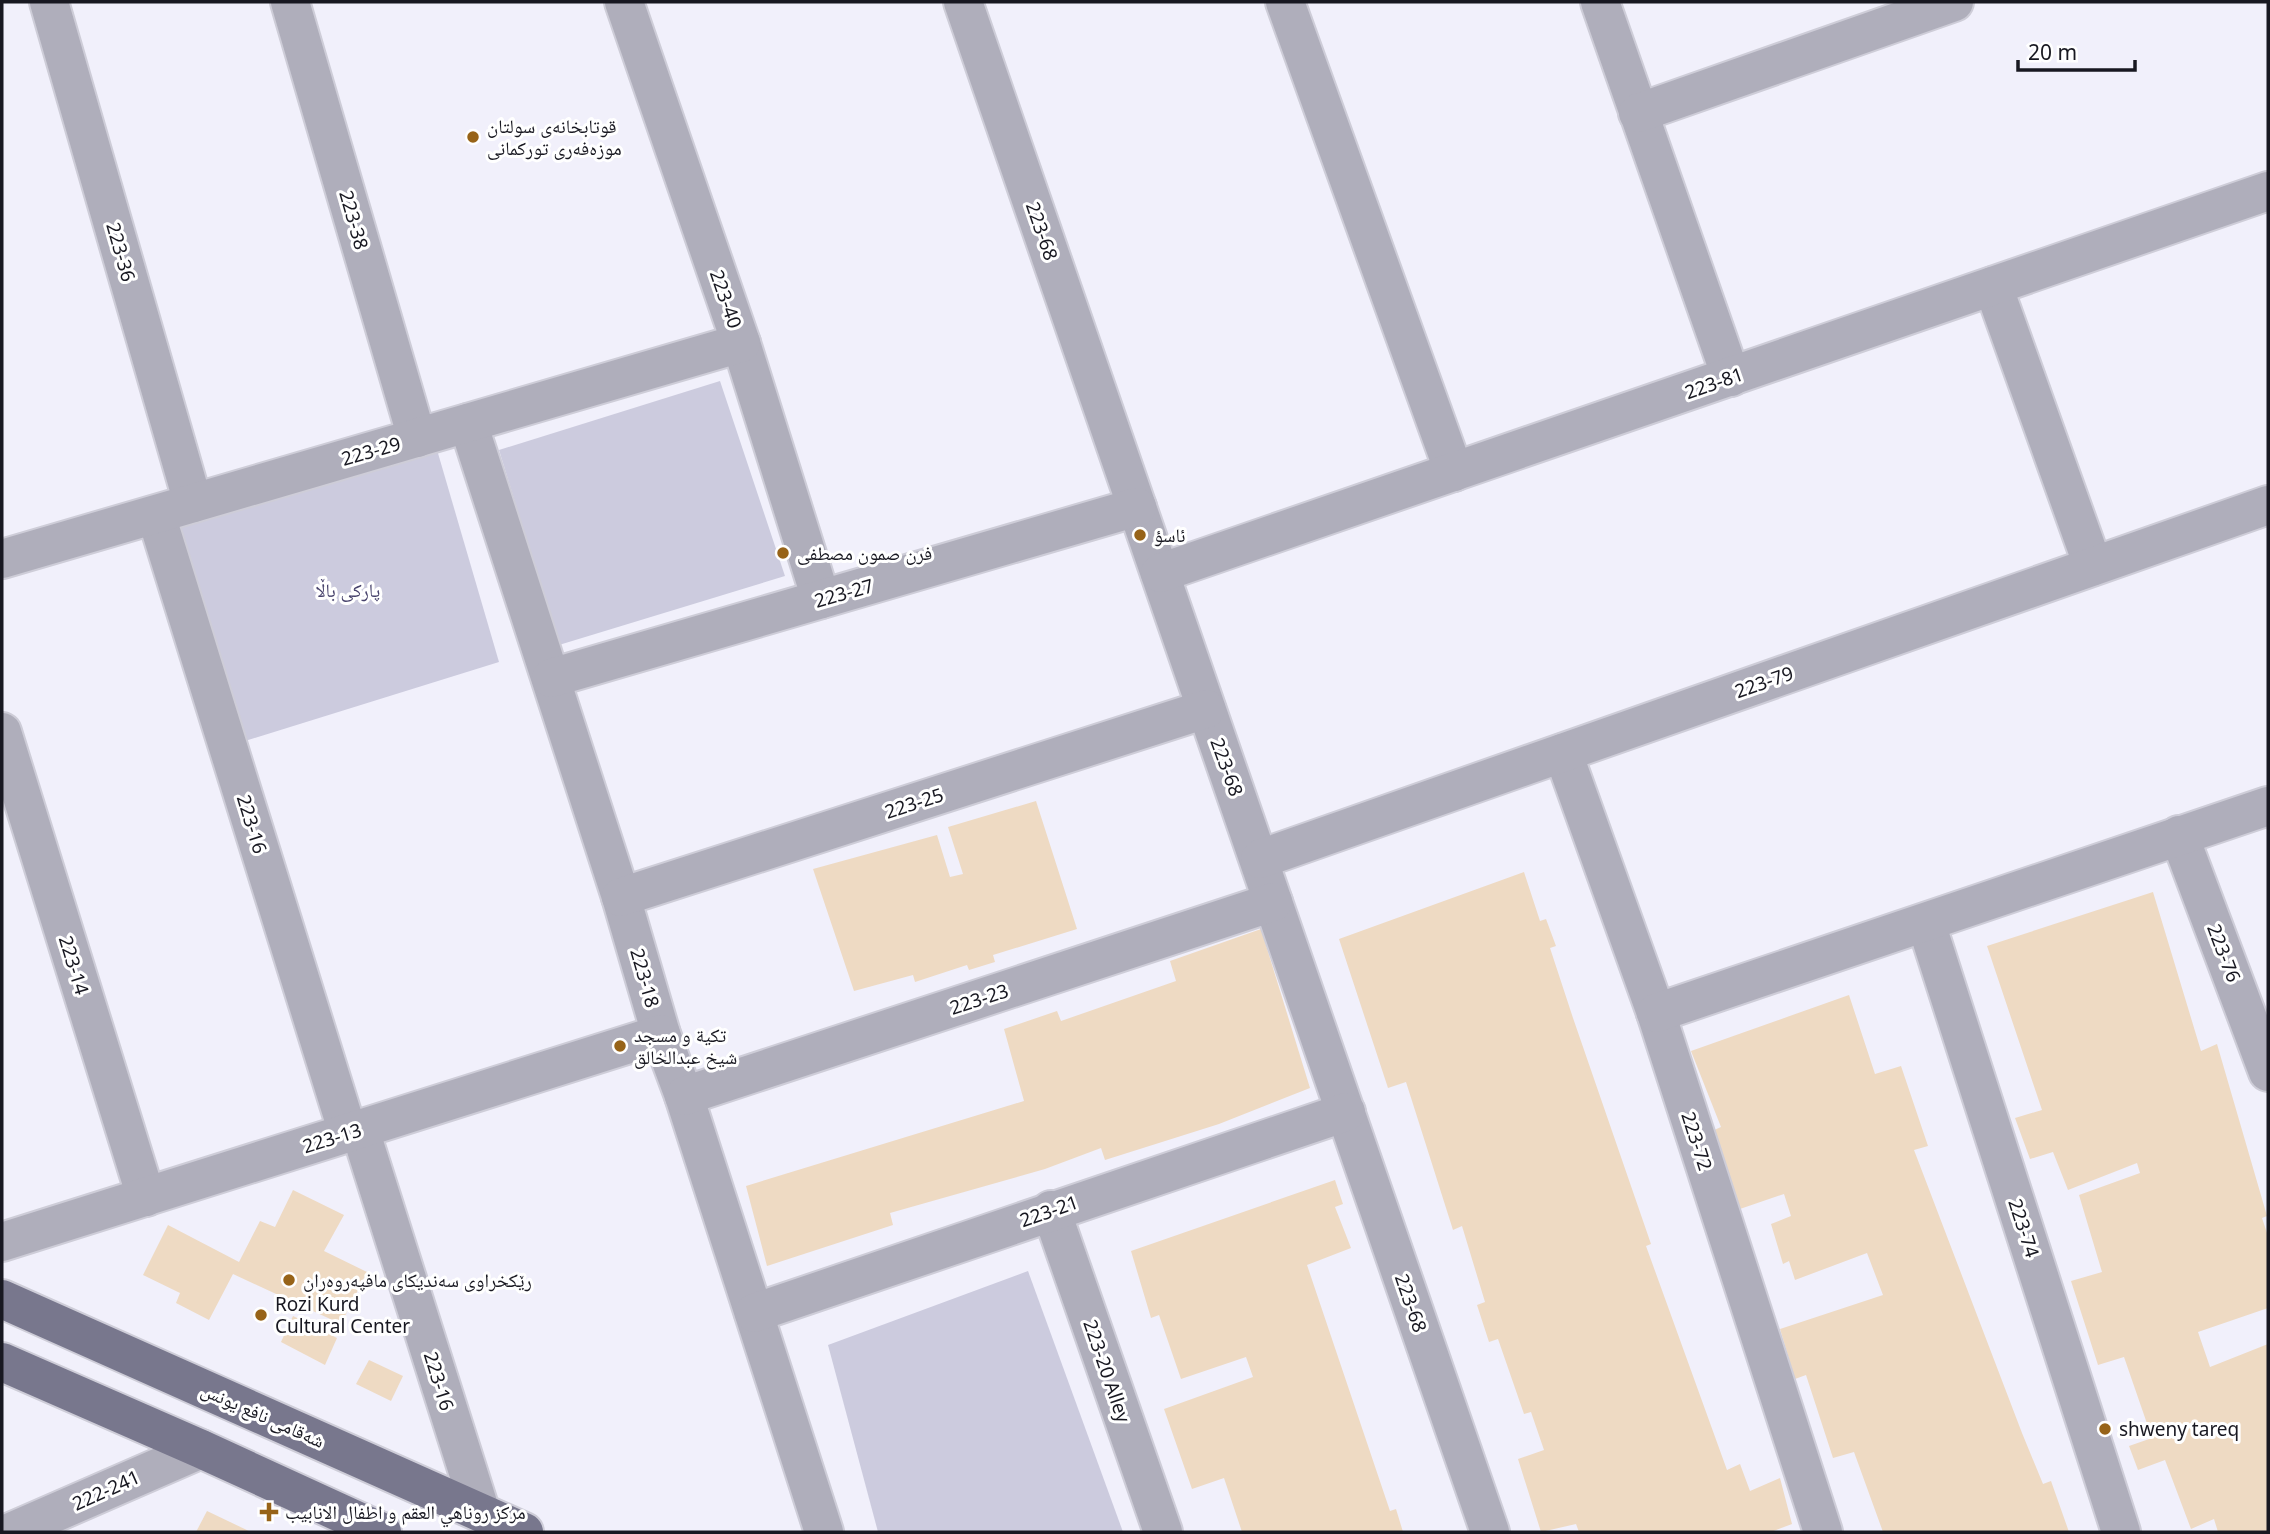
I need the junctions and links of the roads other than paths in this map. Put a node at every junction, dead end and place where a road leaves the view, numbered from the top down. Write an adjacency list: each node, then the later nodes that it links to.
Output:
1 (49, 2): 17 (street, 223-36)
2 (290, 2): 15 (street, 223-38)
3 (624, 2): 12 (street, 223-40)
4 (963, 2): 19 (street, 223-68)
5 (1284, 2): 16 (street)
6 (1600, 2): 9 (street)
7 (1954, 2): 8 (street)
8 (1890, 12): 9 (street)
9 (1639, 113): 13 (street)
10 (2268, 191): 11 (street, 223-81)
11 (1993, 286): 13 (street, 223-81); 22 (street)
12 (741, 343): 14 (street, 223-29); 24 (street, 223-40)
13 (1731, 377): 16 (street, 223-81)
14 (468, 423): 15 (street, 223-29); 25 (street, 223-18)
15 (417, 438): 17 (street, 223-29)
16 (1454, 472): 23 (street, 223-81)
17 (193, 503): 20 (street, 223-29)
18 (2268, 505): 22 (street, 223-79)
19 (1137, 508): 23 (street, 223-68); 24 (street, 223-27)
20 (156, 514): 21 (street, 223-29); 40 (street, 223-16)
21 (2, 559)
22 (2093, 566): 28 (street, 223-79)
23 (1160, 573): 26 (street, 223-68)
24 (821, 599): 25 (street, 223-27)
25 (551, 678): 32 (street, 223-18)
26 (1206, 709): 31 (street, 223-68); 32 (street, 223-25)
27 (2, 733): 41 (street, 223-14)
28 (1563, 753): 31 (street, 223-79); 35 (street, 223-72)
29 (2268, 806): 30 (street)
30 (2179, 835): 34 (street); 37 (street, 223-76)
31 (1260, 859): 33 (street, 223-68)
32 (621, 897): 36 (street, 223-18)
33 (1273, 902): 38 (street, 223-23); 39 (street, 223-68)
34 (1926, 923): 35 (street); 56 (street, 223-74)
35 (1656, 1013): 55 (street, 223-72)
36 (661, 1034): 38 (street, 223-18); 40 (street, 223-13)
37 (2268, 1072)
38 (684, 1096): 45 (street, 223-18)
39 (1346, 1112): 42 (street, 223-21); 54 (street, 223-68)
40 (354, 1131): 41 (street, 223-13); 48 (street, 223-16)
41 (146, 1197): 43 (street, 223-13)
42 (1051, 1210): 45 (street, 223-21); 53 (street, 223-20 Alley)
43 (2, 1242)
44 (2, 1299): 48 (main road, شەقامی نافع یونس)
45 (754, 1313): 52 (street, 223-18)
46 (2, 1362): 47 (main road)
47 (201, 1448): 49 (street, 222-241); 50 (main road)
48 (481, 1513): 51 (main road, شەقامی نافع یونس)
49 (11, 1532)
50 (382, 1532)
51 (524, 1532)
52 (824, 1532)
53 (1163, 1532)
54 (1490, 1532)
55 (1823, 1532)
56 (2121, 1532)

